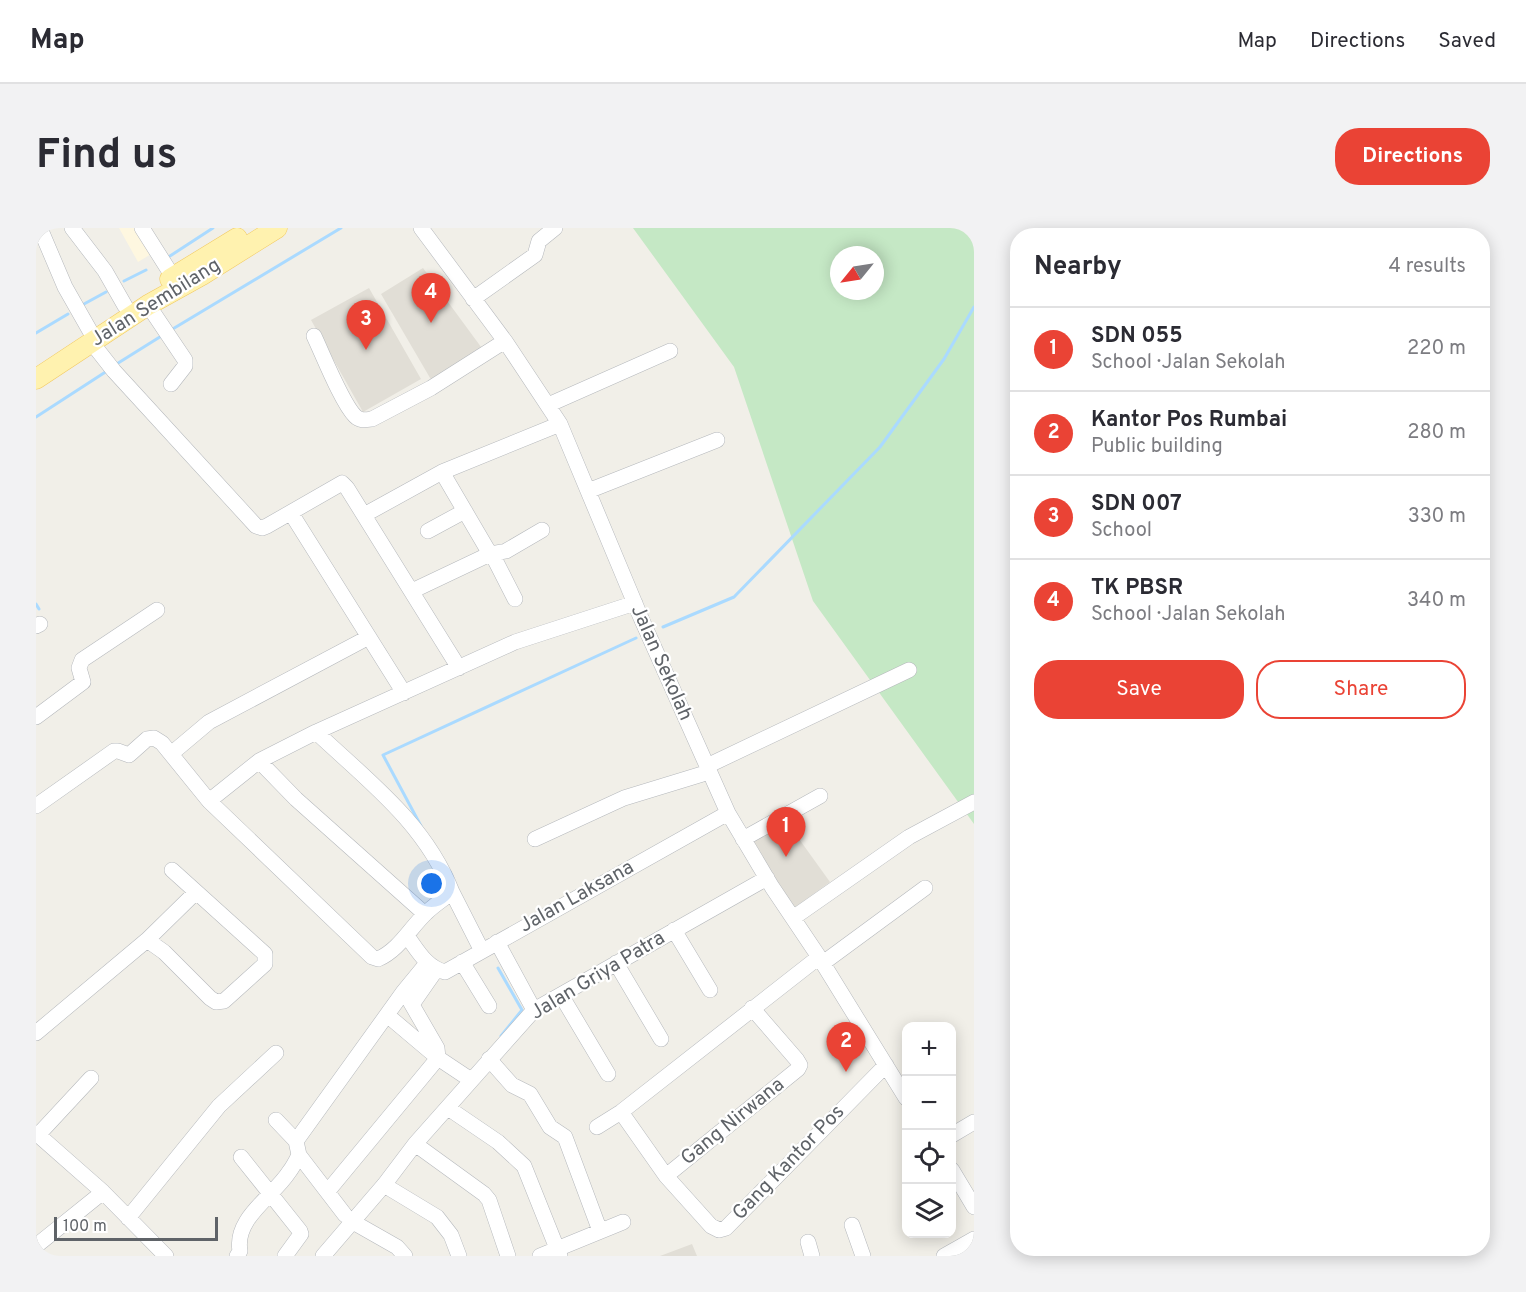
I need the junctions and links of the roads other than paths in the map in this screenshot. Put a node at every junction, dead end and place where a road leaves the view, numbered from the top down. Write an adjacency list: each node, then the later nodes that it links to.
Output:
1 (72, 228): 11 (street)
2 (142, 228): 8 (street)
3 (253, 228): 8 (main road, Jalan Sembilang)
4 (276, 228): 10 (main road, Jalan Sembilang)
5 (421, 228): 9 (street, Jalan Sekolah)
6 (555, 228): 9 (street)
7 (36, 235): 13 (street)
8 (172, 277): 11 (main road, Jalan Sembilang)
9 (473, 298): 14 (street, Jalan Sekolah)
10 (148, 305): 13 (main road, Jalan Sembilang); 18 (street)
11 (124, 306): 13 (main road, Jalan Sembilang)
12 (315, 336): 14 (street)
13 (91, 337): 16 (main road, Jalan Sembilang); 17 (main road, Jalan Sembilang); 25 (street)
14 (505, 340): 19 (street, Jalan Sekolah)
15 (670, 351): 19 (street)
16 (36, 363)
17 (36, 378)
18 (171, 384)
19 (549, 405): 20 (street, Jalan Sekolah)
20 (560, 424): 22 (street); 23 (street, Jalan Sekolah)
21 (717, 440): 23 (street)
22 (442, 472): 24 (street); 26 (street)
23 (588, 491): 32 (street, Jalan Sekolah)
24 (465, 511): 28 (street); 29 (street)
25 (291, 513): 26 (street); 34 (street)
26 (364, 515): 30 (street)
27 (542, 530): 29 (street)
28 (428, 531)
29 (491, 554): 30 (street); 31 (street)
30 (412, 591): 35 (street)
31 (515, 599)
32 (635, 603): 35 (street); 42 (street, Jalan Sekolah)
33 (157, 610): 38 (street)
34 (369, 637): 37 (street); 40 (street)
35 (459, 668): 37 (street)
36 (909, 670): 42 (street)
37 (404, 693): 39 (street)
38 (36, 717)
39 (315, 732): 41 (street); 53 (street)
40 (171, 754): 44 (street); 45 (street)
41 (259, 761): 45 (street); 55 (street)
42 (708, 769): 47 (street, Jalan Sekolah); 48 (street)
43 (820, 796): 49 (street)
44 (38, 800)
45 (209, 801): 58 (street)
46 (974, 802): 56 (street)
47 (728, 813): 49 (street, Jalan Sekolah); 60 (street, Jalan Laksana)
48 (535, 839)
49 (743, 839): 51 (street, Jalan Sekolah)
50 (172, 870): 54 (street)
51 (767, 878): 56 (street, Jalan Sekolah); 57 (street, Jalan Griya Patra)
52 (925, 888): 62 (street)
53 (452, 891): 55 (street); 61 (street)
54 (196, 892): 59 (street); 59 (street)
55 (425, 914): 58 (street)
56 (793, 918): 62 (street, Jalan Sekolah)
57 (674, 930): 64 (street, Jalan Griya Patra); 66 (street)
58 (407, 936): 65 (street)
59 (147, 940): 73 (street)
60 (497, 942): 61 (street, Jalan Laksana); 71 (street)
61 (482, 951): 63 (street, Jalan Laksana)
62 (821, 960): 70 (street); 78 (street, Jalan Sekolah)
63 (462, 962): 65 (street, Jalan Laksana); 69 (street)
64 (616, 963): 67 (street, Jalan Griya Patra); 74 (street)
65 (432, 967): 68 (street)
66 (710, 990)
67 (561, 995): 71 (street, Jalan Griya Patra); 79 (street)
68 (408, 997): 72 (street); 76 (street)
69 (489, 1006)
70 (752, 1008): 84 (street); 93 (street, Gang Nirwana)
71 (534, 1010): 77 (street, Jalan Griya Patra)
72 (387, 1015): 76 (street); 91 (street)
73 (36, 1033)
74 (661, 1039)
75 (276, 1053): 100 (street)
76 (438, 1058): 81 (street); 96 (street)
77 (489, 1059): 81 (street, Jalan Griya Patra); 104 (street)
78 (886, 1065): 82 (street, Jalan Sekolah); 93 (street, Gang Kantor Pos)
79 (608, 1074)
80 (92, 1078): 89 (street)
81 (468, 1078): 83 (street, Jalan Griya Patra)
82 (902, 1091)
83 (448, 1108): 90 (street, Jalan Griya Patra); 107 (street)
84 (621, 1112): 87 (street); 93 (street, Gang Nirwana)
85 (276, 1120): 91 (street)
86 (974, 1122): 88 (street)
87 (597, 1127)
88 (956, 1132)
89 (37, 1134): 97 (street)
90 (415, 1144): 95 (street, Jalan Griya Patra); 114 (street)
91 (297, 1148): 96 (street); 98 (street)
92 (241, 1157): 98 (street)
93 (666, 1176)
94 (956, 1178): 99 (street)
95 (384, 1185): 101 (street, Jalan Griya Patra); 113 (street)
96 (328, 1191): 101 (street)
97 (103, 1192): 100 (street); 106 (street)
98 (270, 1195): 108 (street); 111 (street)
99 (974, 1207)
100 (128, 1218): 110 (street)
101 (349, 1218): 109 (street, Jalan Griya Patra); 112 (street)
102 (623, 1222): 104 (street)
103 (852, 1225): 116 (street)
104 (600, 1231): 107 (street)
105 (974, 1239): 117 (street)
106 (36, 1246)
107 (559, 1253): 115 (street)
108 (242, 1254)
109 (325, 1255)
110 (166, 1256)
111 (285, 1256)
112 (405, 1256)
113 (459, 1256)
114 (508, 1256)
115 (540, 1256)
116 (863, 1256)
117 (944, 1256)

